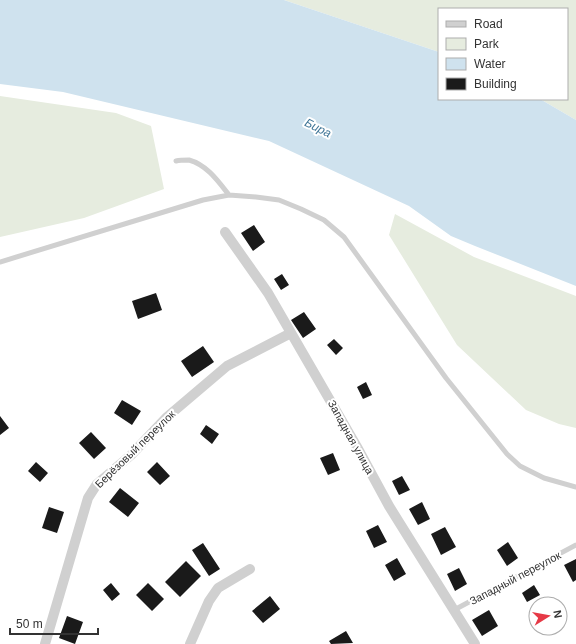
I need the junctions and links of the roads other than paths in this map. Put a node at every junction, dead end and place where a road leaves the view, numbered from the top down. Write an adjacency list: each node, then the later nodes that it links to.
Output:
1 (176, 161): 2 (lane)
2 (229, 195): 4 (lane); 6 (lane)
3 (225, 232): 5 (street, Западная улица)
4 (0, 262)
5 (291, 333): 9 (street, Западная улица); 10 (street, Берёзовый переулок)
6 (576, 486)
7 (576, 545): 9 (lane, Западный переулок)
8 (250, 569): 11 (street)
9 (454, 610): 12 (street, Западная улица)
10 (46, 644)
11 (190, 644)
12 (475, 644)

